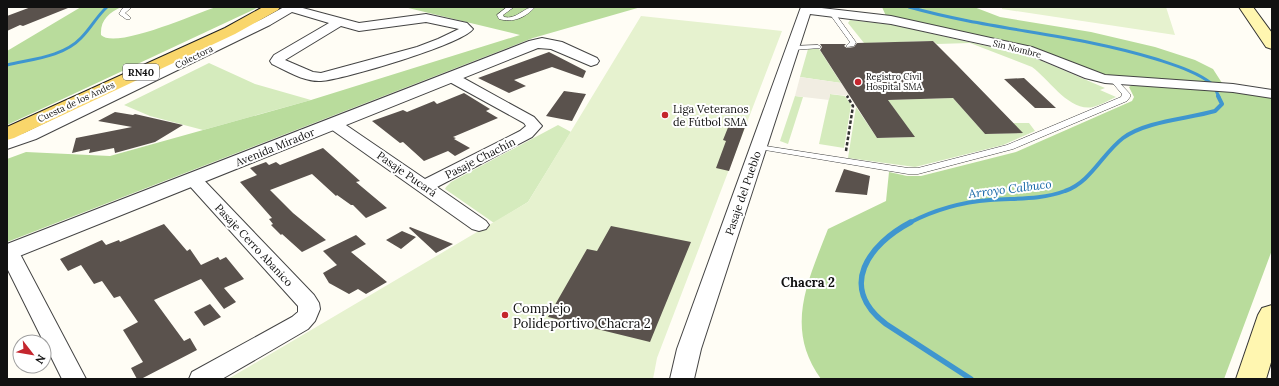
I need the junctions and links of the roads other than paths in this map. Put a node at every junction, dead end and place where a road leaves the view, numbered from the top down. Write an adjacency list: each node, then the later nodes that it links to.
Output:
1 (129, 7): 10 (lane)
2 (273, 7): 24 (main road, Cuesta de los Andes / RN40)
3 (511, 7): 4 (lane)
4 (532, 7)
5 (1246, 7): 13 (main road)
6 (1253, 7): 12 (main road)
7 (291, 8): 11 (street); 25 (street, Colectora)
8 (806, 9): 9 (street, Sin Nombre); 16 (street, Pasaje del Pueblo)
9 (832, 13): 14 (lane); 19 (street, Sin Nombre)
10 (128, 18)
11 (339, 22): 11 (street)
12 (1272, 31)
13 (1272, 44)
14 (849, 46)
15 (818, 47): 16 (lane)
16 (793, 48): 26 (street, Pasaje del Pueblo)
17 (591, 62): 18 (street, Avenida Mirador)
18 (451, 77): 23 (street, Avenida Mirador); 28 (street, Pasaje Chachín)
19 (1114, 80): 21 (street, Sin Nombre); 26 (lane)
20 (1272, 86): 21 (street, Sin Nombre)
21 (1227, 87): 22 (street, Sin Nombre)
22 (1272, 94)
23 (334, 124): 27 (street, Avenida Mirador); 28 (street, Pasaje Pucará)
24 (7, 134)
25 (7, 144)
26 (759, 147): 34 (street, Pasaje del Pueblo)
27 (193, 179): 30 (street, Avenida Mirador); 33 (street, Pasaje Cerro Abanico)
28 (424, 187): 29 (street, Pasaje Pucará)
29 (480, 226)
30 (8, 252): 32 (street)
31 (1272, 315): 35 (main road)
32 (74, 379)
33 (201, 379)
34 (682, 379)
35 (1251, 379)

